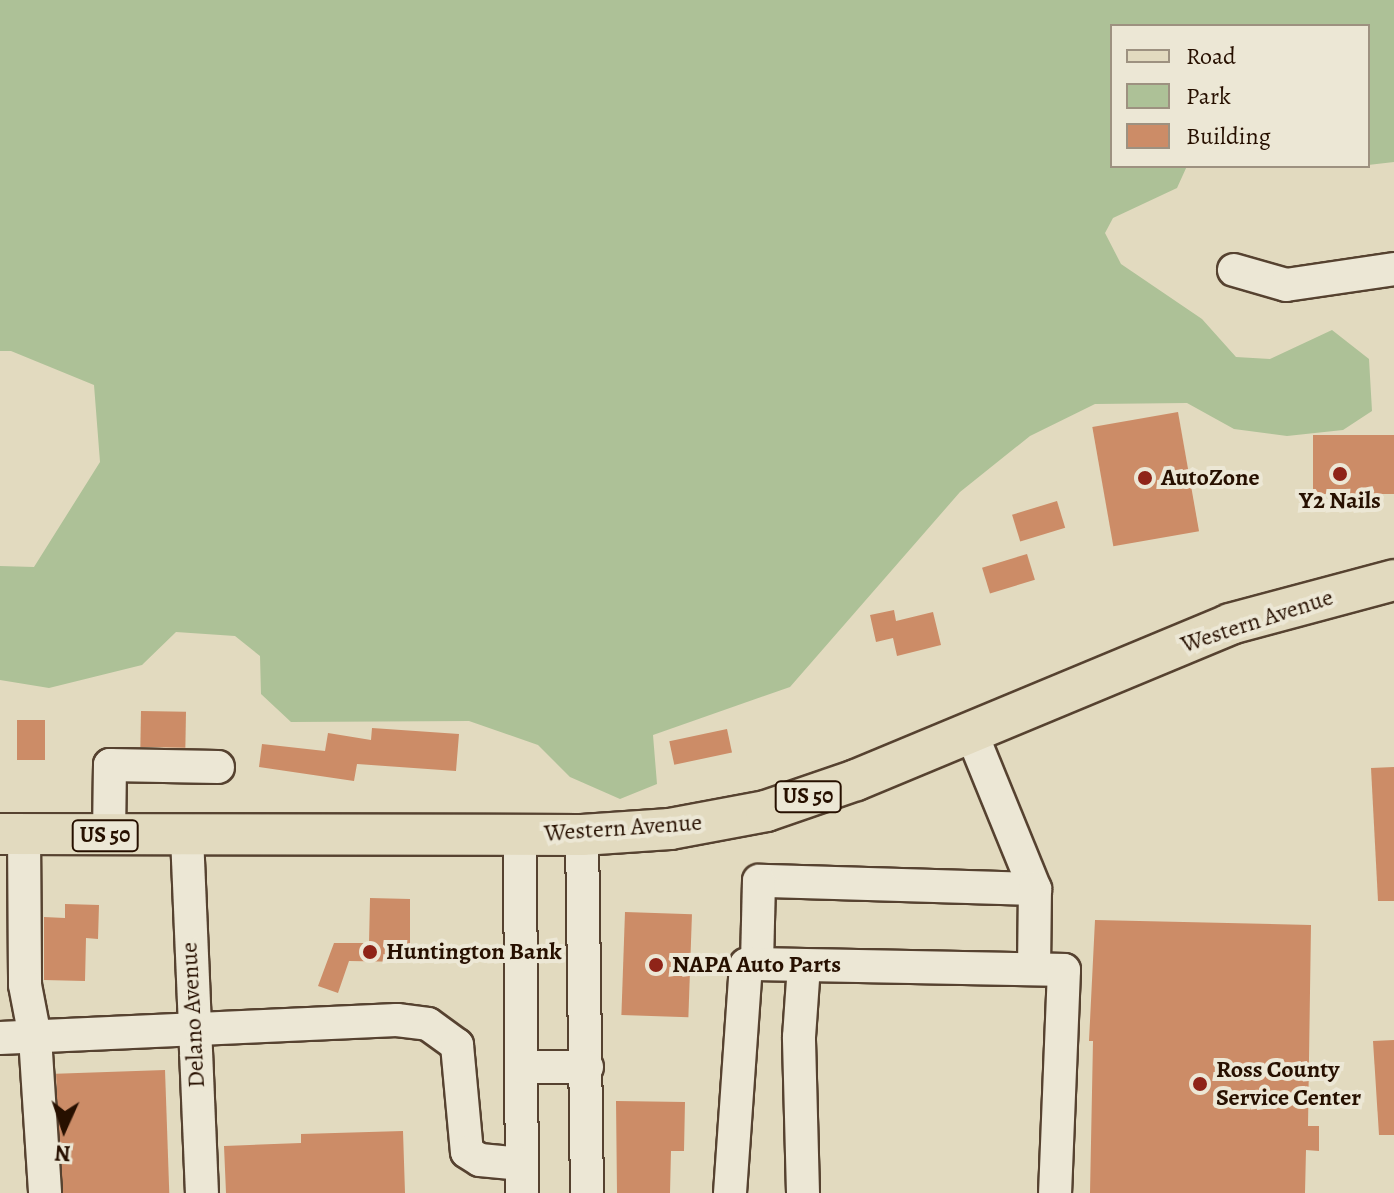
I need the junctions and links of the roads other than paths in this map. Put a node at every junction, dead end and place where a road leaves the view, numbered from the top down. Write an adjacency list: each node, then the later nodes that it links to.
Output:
1 (1394, 269): 2 (street)
2 (1234, 270)
3 (1394, 580): 4 (main road, Western Avenue / US 50)
4 (971, 732): 8 (main road, Western Avenue / US 50); 11 (street)
5 (218, 767): 9 (street)
6 (12, 834): 9 (main road, Western Avenue / US 50); 16 (street)
7 (520, 834): 8 (main road, Western Avenue / US 50); 10 (main road, Western Avenue / US 50); 18 (street)
8 (582, 835): 19 (street)
9 (109, 836): 10 (main road, Western Avenue / US 50)
10 (187, 836): 15 (street, Delano Avenue)
11 (1035, 889): 12 (street); 14 (street)
12 (757, 964): 13 (street); 24 (street)
13 (804, 966): 14 (street); 25 (street)
14 (1034, 969): 26 (street)
15 (193, 1031): 16 (street); 20 (street); 22 (street, Delano Avenue)
16 (35, 1037): 17 (street); 21 (street)
17 (0, 1038)
18 (521, 1067): 19 (street); 20 (street)
19 (587, 1067): 23 (street)
20 (522, 1179)
21 (45, 1193)
22 (202, 1193)
23 (587, 1193)
24 (730, 1193)
25 (803, 1193)
26 (1055, 1193)

